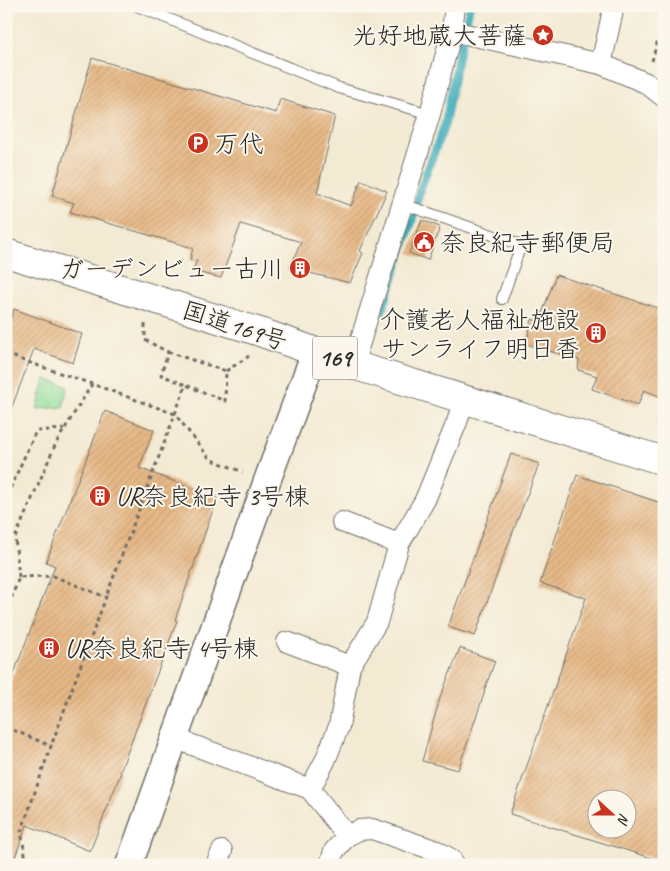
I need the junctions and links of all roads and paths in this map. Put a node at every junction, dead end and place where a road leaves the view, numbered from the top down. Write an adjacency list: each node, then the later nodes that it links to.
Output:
1 (137, 6): 9 (lane)
2 (455, 6): 5 (street)
3 (614, 6): 6 (street)
4 (664, 18): 7 (path)
5 (452, 31): 6 (street); 9 (street)
6 (601, 64): 7 (street)
7 (646, 83): 8 (street)
8 (664, 97)
9 (430, 114): 10 (street)
10 (403, 204): 13 (lane); 17 (street)
11 (6, 253): 12 (highway, 国道169号 / 169)
12 (145, 297): 14 (path); 15 (highway, 国道169号 / 169)
13 (502, 298)
14 (168, 352): 19 (path); 19 (path)
15 (315, 352): 17 (highway, 国道169号 / 169); 24 (street)
16 (6, 353): 18 (path)
17 (353, 364): 20 (highway, 国道169号 / 169)
18 (92, 384): 21 (path); 22 (path)
19 (186, 384): 21 (path)
20 (464, 399): 23 (highway, 国道169号 / 169); 27 (street)
21 (175, 414): 24 (path); 31 (path)
22 (65, 429): 25 (path); 28 (path)
23 (664, 461)
24 (267, 481): 36 (street)
25 (6, 495)
26 (342, 522): 27 (street)
27 (399, 544): 34 (street)
28 (19, 577): 30 (path); 31 (path)
29 (6, 587): 30 (path)
30 (15, 590): 32 (path)
31 (106, 597): 37 (path)
32 (6, 613)
33 (287, 642): 34 (street)
34 (350, 666): 38 (street)
35 (6, 727): 37 (path)
36 (174, 738): 38 (street); 41 (street)
37 (51, 746): 40 (path)
38 (310, 789): 39 (street)
39 (347, 836): 42 (street); 43 (street)
40 (27, 865)
41 (128, 865)
42 (330, 865)
43 (455, 865)

